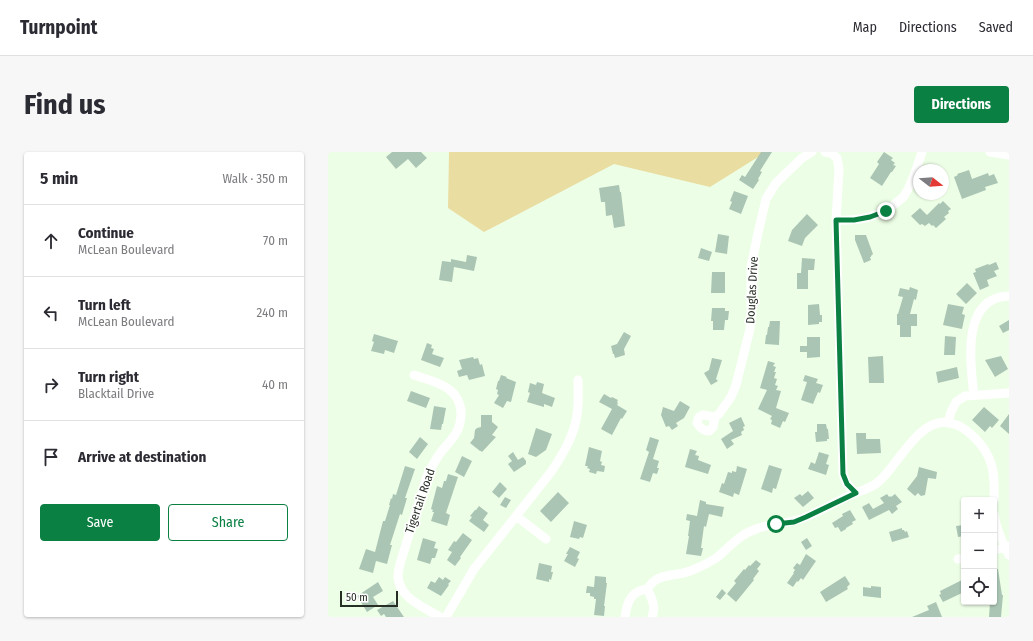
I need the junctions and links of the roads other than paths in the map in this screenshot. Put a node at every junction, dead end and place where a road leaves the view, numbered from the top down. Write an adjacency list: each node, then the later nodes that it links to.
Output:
1 (812, 152): 12 (street, Douglas Drive)
2 (922, 152): 6 (street)
3 (990, 152): 5 (street)
4 (828, 153): 6 (street)
5 (1009, 155)
6 (836, 220): 14 (street)
7 (1009, 296): 11 (street)
8 (414, 375): 22 (street, Tigertail Road)
9 (578, 380): 16 (street)
10 (1009, 393): 11 (street)
11 (974, 395): 13 (street)
12 (714, 416)
13 (948, 422): 14 (street); 15 (street)
14 (856, 493): 21 (street)
15 (994, 497)
16 (516, 516): 18 (street); 23 (street)
17 (997, 530): 20 (street)
18 (546, 539)
19 (997, 550): 20 (street)
20 (1008, 550)
21 (647, 589): 24 (street); 25 (street)
22 (440, 617)
23 (446, 617)
24 (625, 617)
25 (652, 617)

